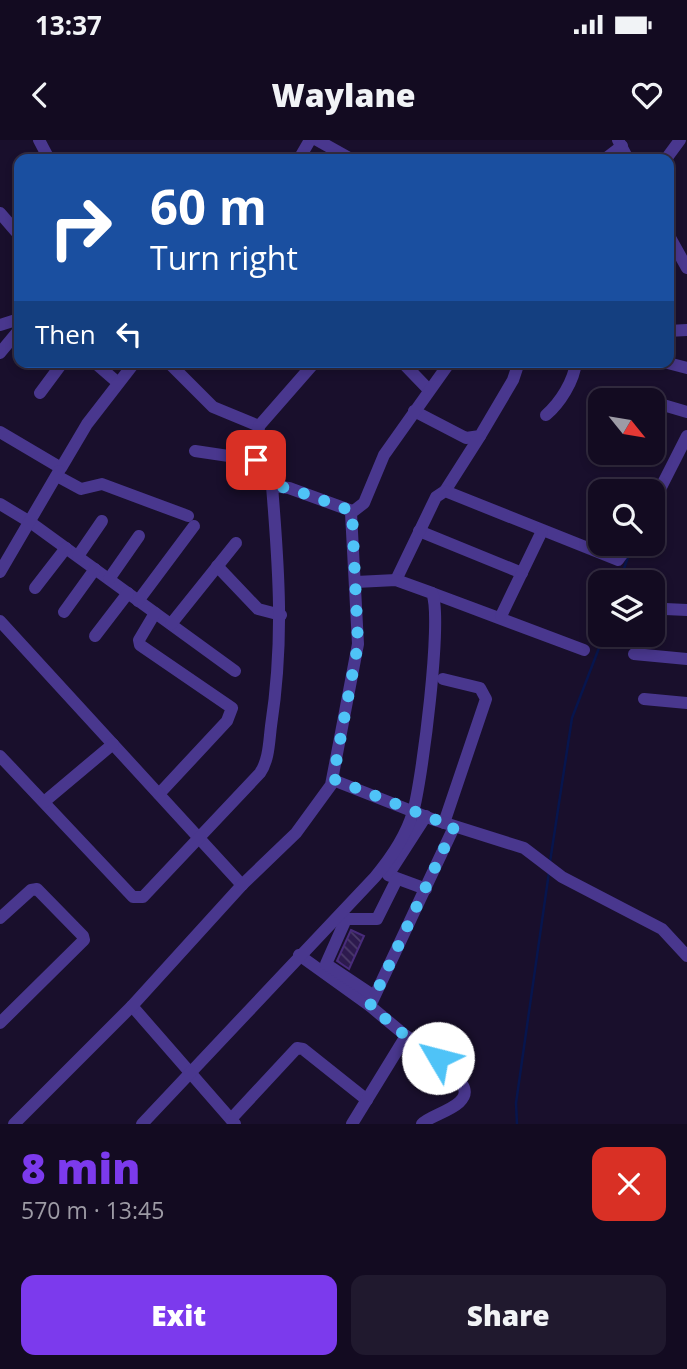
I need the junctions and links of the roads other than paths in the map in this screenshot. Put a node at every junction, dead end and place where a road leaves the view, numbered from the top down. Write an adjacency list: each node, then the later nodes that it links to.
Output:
1 (317, 140): 2 (street)
2 (342, 154)
3 (0, 213): 4 (street)
4 (14, 229)
5 (674, 244): 6 (street)
6 (686, 264)
7 (14, 336): 8 (street)
8 (0, 353)
9 (58, 368): 20 (street)
10 (101, 368): 18 (street)
11 (130, 368): 18 (street)
12 (174, 368): 25 (street)
13 (309, 368): 25 (street)
14 (408, 368): 19 (street)
15 (446, 368): 19 (street)
16 (517, 368): 27 (street)
17 (574, 368): 24 (street)
18 (117, 382): 31 (street)
19 (429, 390): 22 (street)
20 (40, 393)
21 (665, 406): 23 (street)
22 (414, 411): 27 (street); 36 (street)
23 (687, 412)
24 (546, 415)
25 (259, 426): 30 (street)
26 (0, 432): 31 (street)
27 (480, 436): 34 (street)
28 (687, 436): 32 (street)
29 (195, 451): 30 (street)
30 (256, 460): 33 (street)
31 (59, 472): 38 (street); 55 (street)
32 (665, 479)
33 (272, 486): 36 (street); 60 (street)
34 (445, 491): 39 (street); 40 (street)
35 (0, 503): 38 (street)
36 (352, 511): 52 (street)
37 (102, 521): 45 (street)
38 (30, 522): 43 (street); 48 (street)
39 (419, 531): 49 (street); 51 (street)
40 (542, 531): 44 (street); 49 (street)
41 (139, 536): 50 (street)
42 (236, 543): 46 (street)
43 (66, 548): 45 (street); 53 (street)
44 (588, 549)
45 (78, 556): 47 (street)
46 (217, 566): 60 (street); 63 (street)
47 (95, 569): 50 (street); 58 (street)
48 (0, 572)
49 (522, 573): 61 (street)
50 (109, 579): 55 (street)
51 (396, 580): 52 (street); 54 (street)
52 (356, 582): 74 (street)
53 (35, 588)
54 (432, 593): 61 (street); 77 (street)
55 (133, 597): 59 (street); 64 (street)
56 (665, 609): 57 (street)
57 (687, 610)
58 (64, 612)
59 (155, 613): 63 (street); 75 (street)
60 (281, 615): 79 (street)
61 (501, 616): 65 (street)
62 (0, 621): 72 (street)
63 (171, 624): 68 (street)
64 (95, 636)
65 (584, 650)
66 (634, 653): 67 (street)
67 (687, 659)
68 (235, 671)
69 (443, 679): 78 (street)
70 (644, 699): 71 (street)
71 (687, 703)
72 (113, 744): 75 (street); 76 (street)
73 (0, 756): 76 (street)
74 (333, 779): 77 (street); 81 (street)
75 (159, 794): 79 (street)
76 (44, 802): 79 (street)
77 (419, 814): 78 (street); 80 (street); 84 (street)
78 (449, 825): 82 (street); 85 (street)
79 (200, 839): 81 (street)
80 (397, 879): 82 (street); 86 (street)
81 (242, 885): 87 (street)
82 (426, 889): 86 (street)
83 (0, 917): 88 (street)
84 (299, 955): 86 (street); 90 (street)
85 (687, 956)
86 (372, 1001): 89 (street)
87 (132, 1006): 90 (street); 93 (street)
88 (0, 1023)
89 (406, 1036): 91 (street); 96 (street)
90 (190, 1071): 92 (street); 94 (street)
91 (367, 1100): 92 (street); 95 (street)
92 (233, 1121)
93 (14, 1124)
94 (142, 1124)
95 (352, 1124)
96 (422, 1124)

